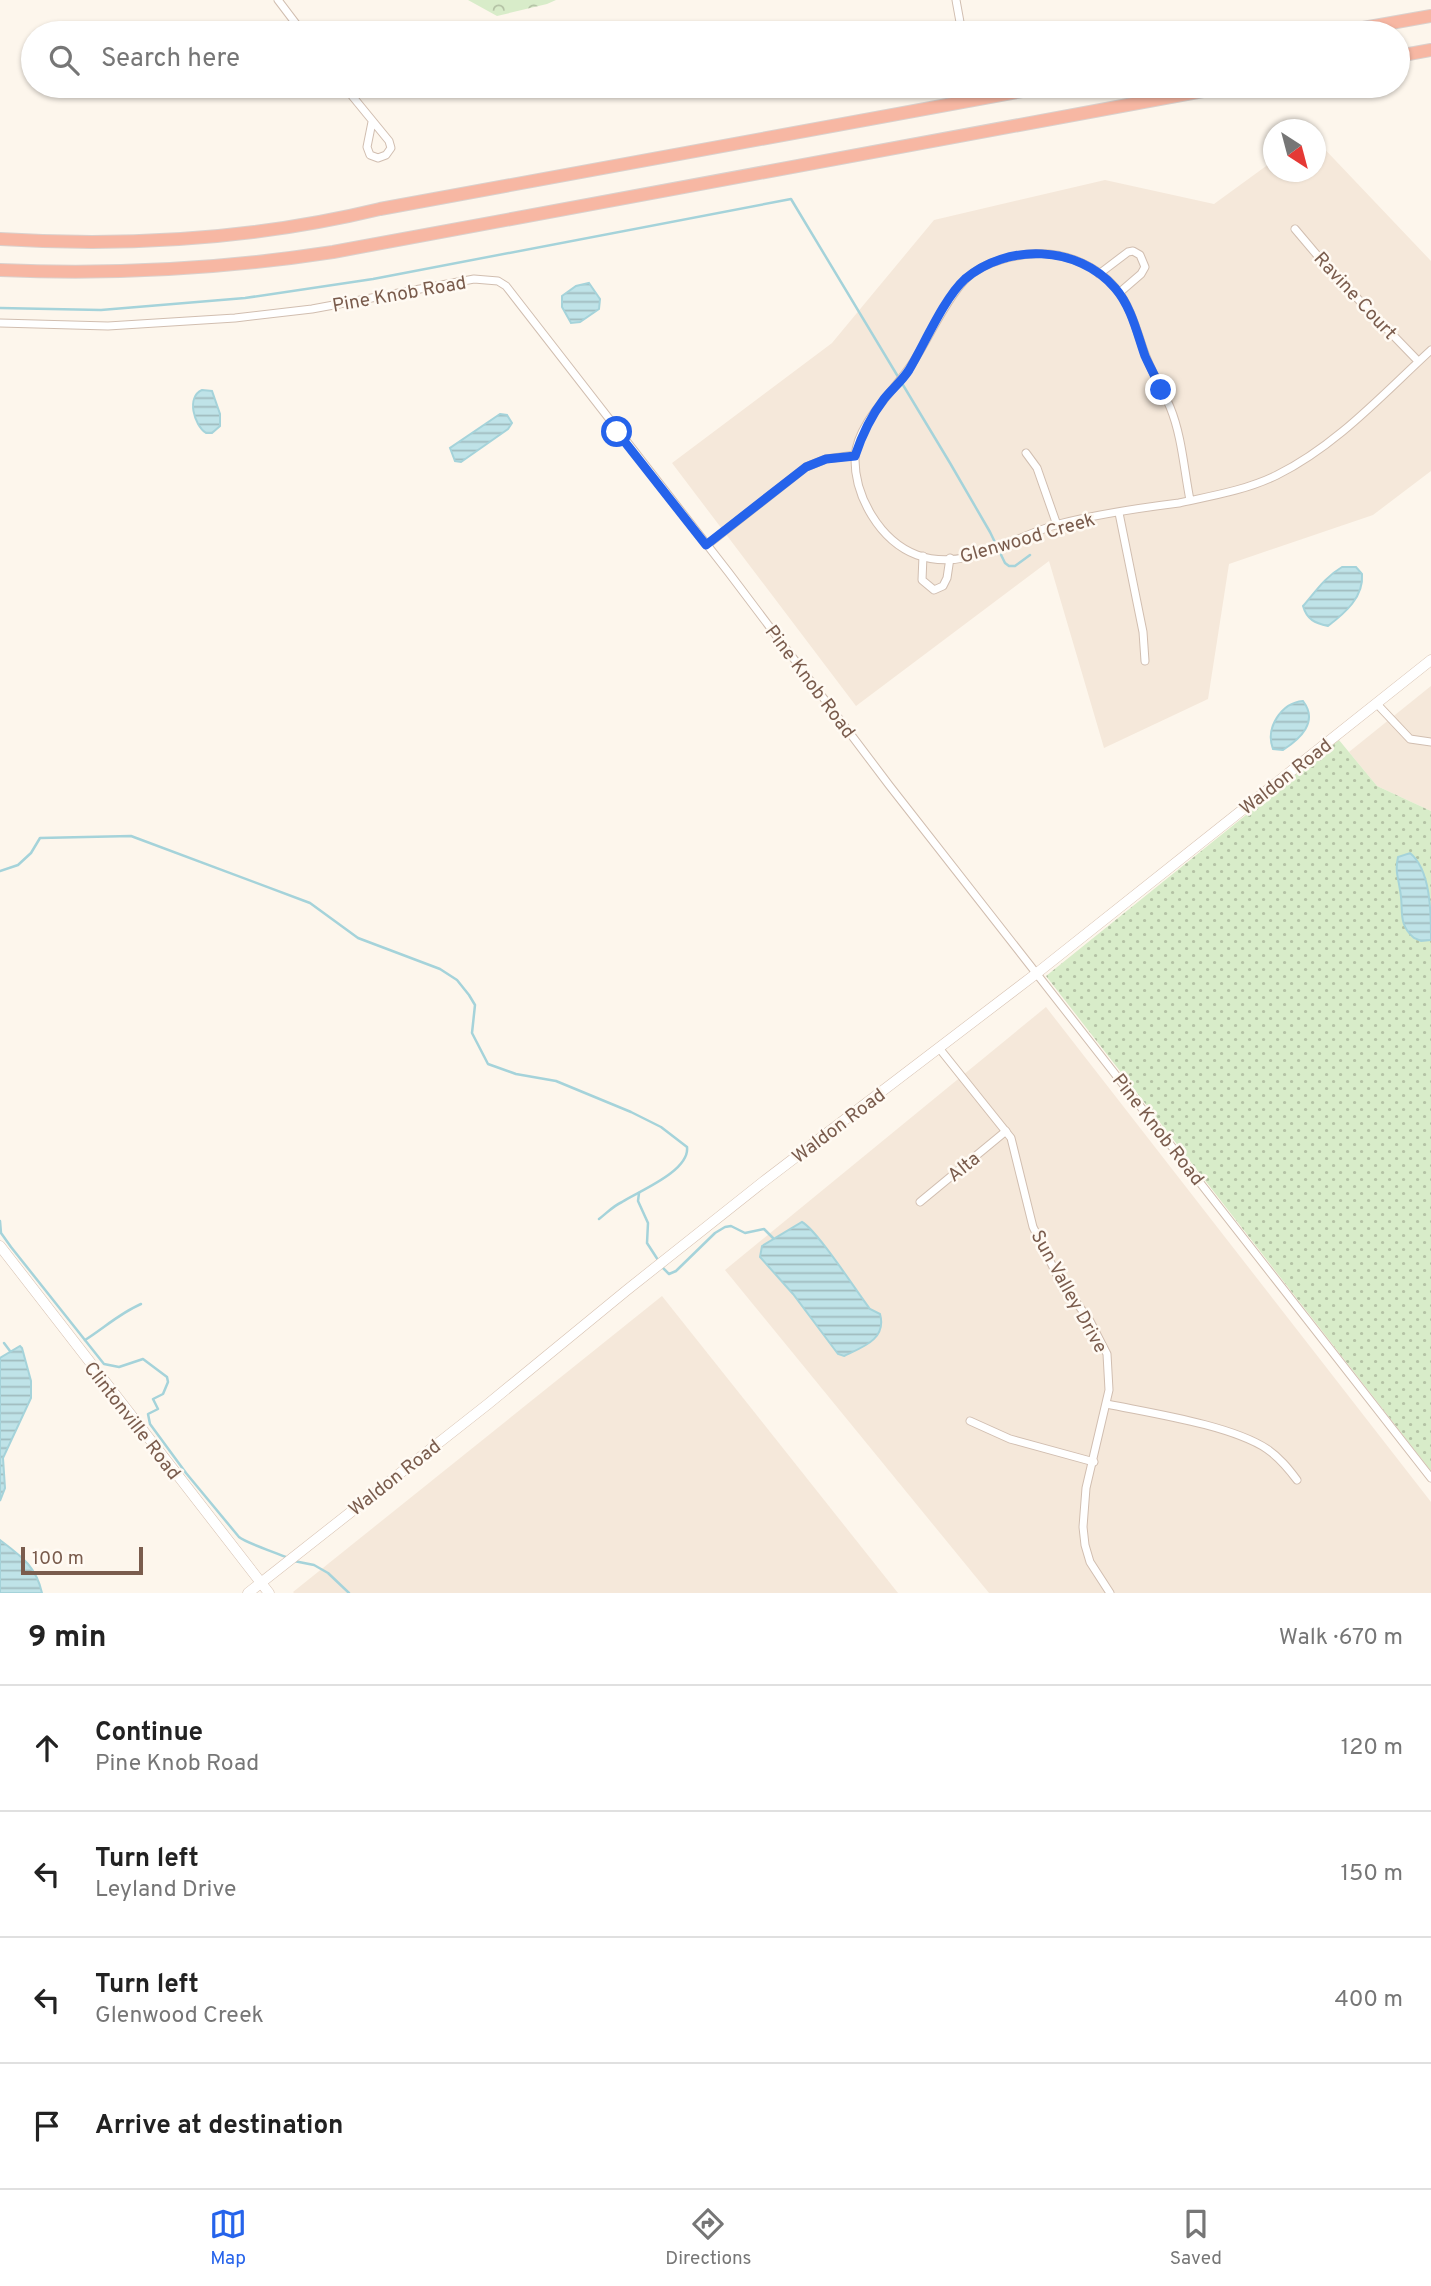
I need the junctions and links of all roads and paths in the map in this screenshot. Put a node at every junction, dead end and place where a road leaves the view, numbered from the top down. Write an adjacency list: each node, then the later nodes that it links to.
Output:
1 (278, 0): 4 (street)
2 (956, 0): 5 (street)
3 (1431, 16): 6 (highway)
4 (294, 21)
5 (960, 21)
6 (1403, 21)
7 (1431, 50): 8 (highway)
8 (1410, 54)
9 (353, 98): 12 (street)
10 (985, 98): 14 (highway)
11 (1165, 98): 15 (highway)
12 (372, 122): 12 (street)
13 (1295, 229): 20 (street, Ravine Court)
14 (0, 239)
15 (0, 270)
16 (1099, 274): 17 (street); 17 (street); 22 (street)
17 (1119, 293): 23 (street)
18 (0, 323): 26 (street, Pine Knob Road)
19 (1431, 350): 20 (street, Glenwood Creek)
20 (1418, 362): 23 (street, Glenwood Creek)
21 (1026, 453): 25 (street)
22 (855, 456): 26 (street); 27 (street, Glenwood Creek)
23 (1190, 500): 24 (street, Glenwood Creek)
24 (1119, 513): 25 (street, Glenwood Creek); 30 (street)
25 (1057, 525): 28 (street, Glenwood Creek)
26 (706, 545): 33 (street, Pine Knob Road)
27 (923, 556): 28 (street, Glenwood Creek); 28 (street)
28 (950, 558)
29 (1431, 660): 31 (street, Waldon Road)
30 (1145, 661)
31 (1377, 704): 32 (street); 33 (street, Waldon Road)
32 (1431, 742)
33 (1037, 973): 34 (street, Waldon Road); 41 (street, Pine Knob Road)
34 (939, 1048): 35 (street, Sun Valley Drive); 43 (street, Waldon Road)
35 (1006, 1131): 36 (street, Alta); 38 (street, Sun Valley Drive)
36 (920, 1202)
37 (0, 1245): 43 (street, Clintonville Road)
38 (1107, 1404): 40 (street, Sun Valley Drive); 42 (street)
39 (970, 1421): 40 (street)
40 (1094, 1462): 46 (street, Sun Valley Drive)
41 (1431, 1478)
42 (1297, 1480)
43 (261, 1583): 44 (street, Waldon Road); 45 (street, Clintonville Road)
44 (248, 1593)
45 (269, 1593)
46 (1110, 1593)

